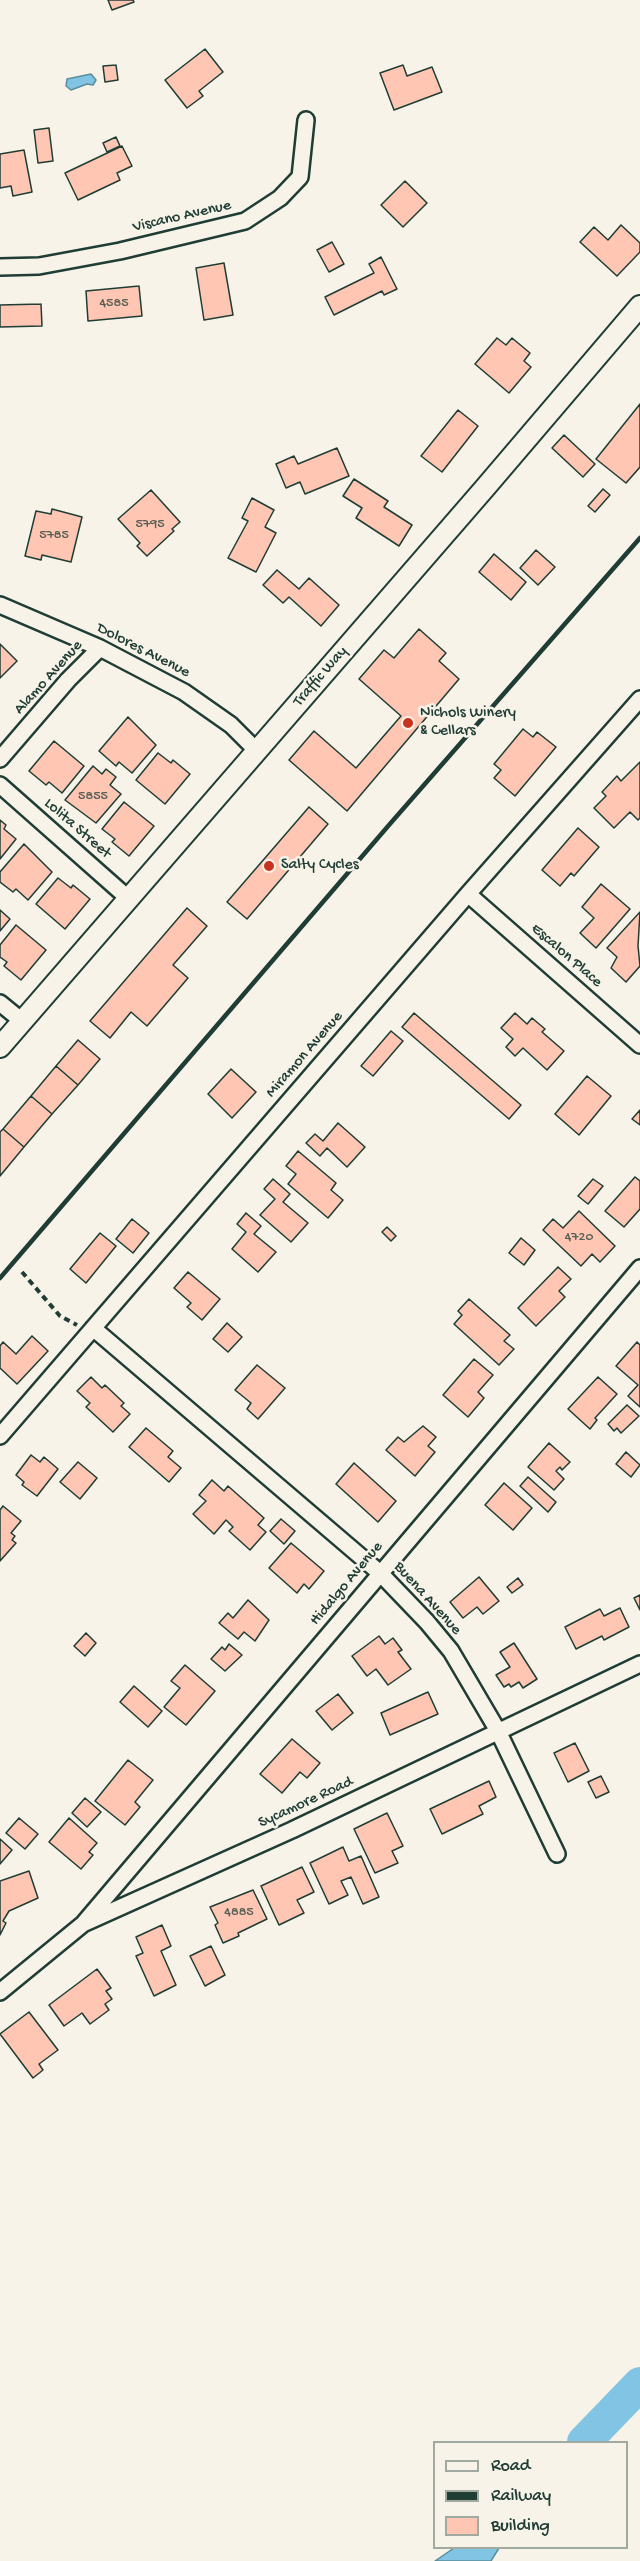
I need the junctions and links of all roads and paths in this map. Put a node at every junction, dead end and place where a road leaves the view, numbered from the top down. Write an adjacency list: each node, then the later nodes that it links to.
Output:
1 (306, 120): 2 (street, Viscano Avenue)
2 (0, 267)
3 (640, 306): 7 (street, Traffic Way)
4 (0, 605): 5 (street, Dolores Avenue)
5 (100, 648): 7 (street, Dolores Avenue); 8 (street, Alamo Avenue)
6 (640, 699): 10 (street, Miramon Avenue)
7 (257, 751): 11 (street, Traffic Way)
8 (0, 759)
9 (0, 785): 11 (street, Lolita Street)
10 (468, 894): 14 (street, Escalon Place); 18 (street, Miramon Avenue)
11 (129, 899): 13 (street, Traffic Way)
12 (0, 1003): 13 (street)
13 (22, 1021): 15 (street, Traffic Way)
14 (640, 1046)
15 (0, 1047)
16 (640, 1268): 20 (street, Hidalgo Avenue)
17 (22, 1272): 18 (path)
18 (91, 1331): 19 (street, Miramon Avenue); 20 (street, Buena Avenue)
19 (0, 1436)
20 (380, 1573): 22 (street, Buena Avenue); 24 (street, Hidalgo Avenue)
21 (640, 1664): 22 (street, Sycamore Road)
22 (498, 1731): 23 (street, Buena Avenue); 24 (street, Sycamore Road)
23 (557, 1854)
24 (83, 1924): 25 (street, Sycamore Road)
25 (0, 1992)

